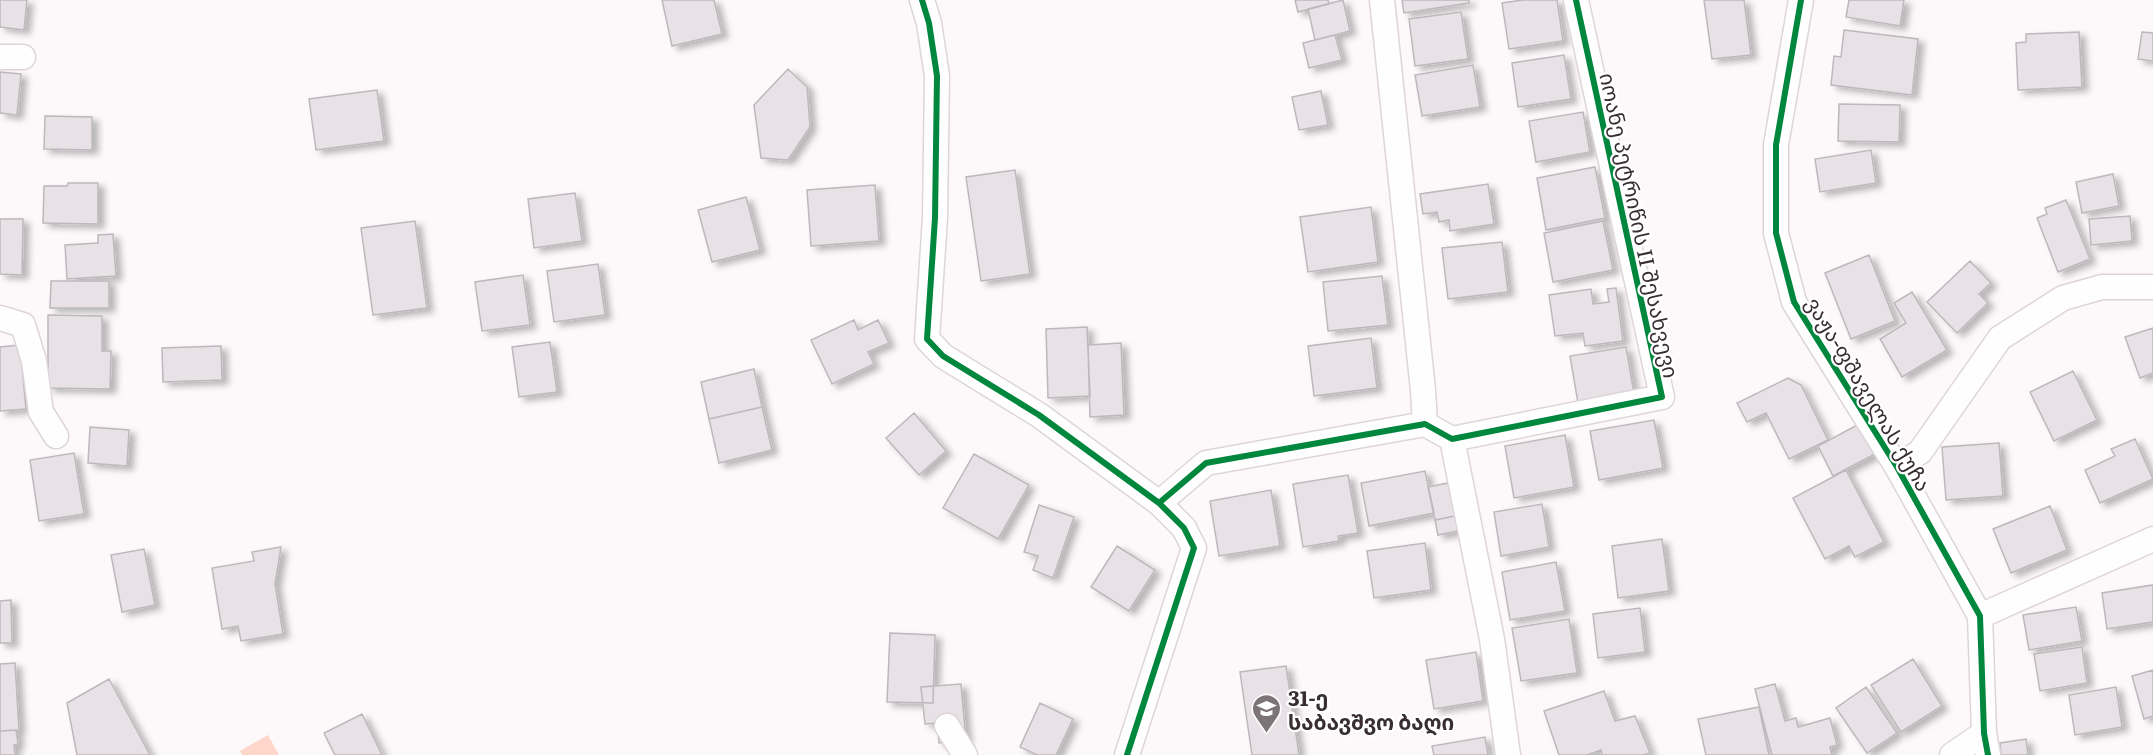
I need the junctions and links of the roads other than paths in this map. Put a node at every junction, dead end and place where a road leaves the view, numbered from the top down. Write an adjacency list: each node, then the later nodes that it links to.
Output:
1 (922, 0): 11 (street)
2 (1382, 0): 7 (street)
3 (1576, 0): 9 (street, იოანე პეტრიწის II შესახვევი)
4 (1801, 0): 10 (street, ვაჟა-ფშაველას ქუჩა)
5 (2153, 287): 10 (street)
6 (0, 318): 8 (street)
7 (1425, 424): 9 (street); 11 (street)
8 (56, 436)
9 (1452, 439): 18 (street)
10 (1897, 467): 13 (street, ვაჟა-ფშაველას ქუჩა)
11 (1159, 503): 17 (street)
12 (2153, 539): 13 (street)
13 (1980, 616): 15 (street, ვაჟა-ფშაველას ქუჩა)
14 (947, 726): 16 (street)
15 (1986, 744): 19 (street)
16 (965, 755)
17 (1127, 755)
18 (1508, 755)
19 (1952, 755)

